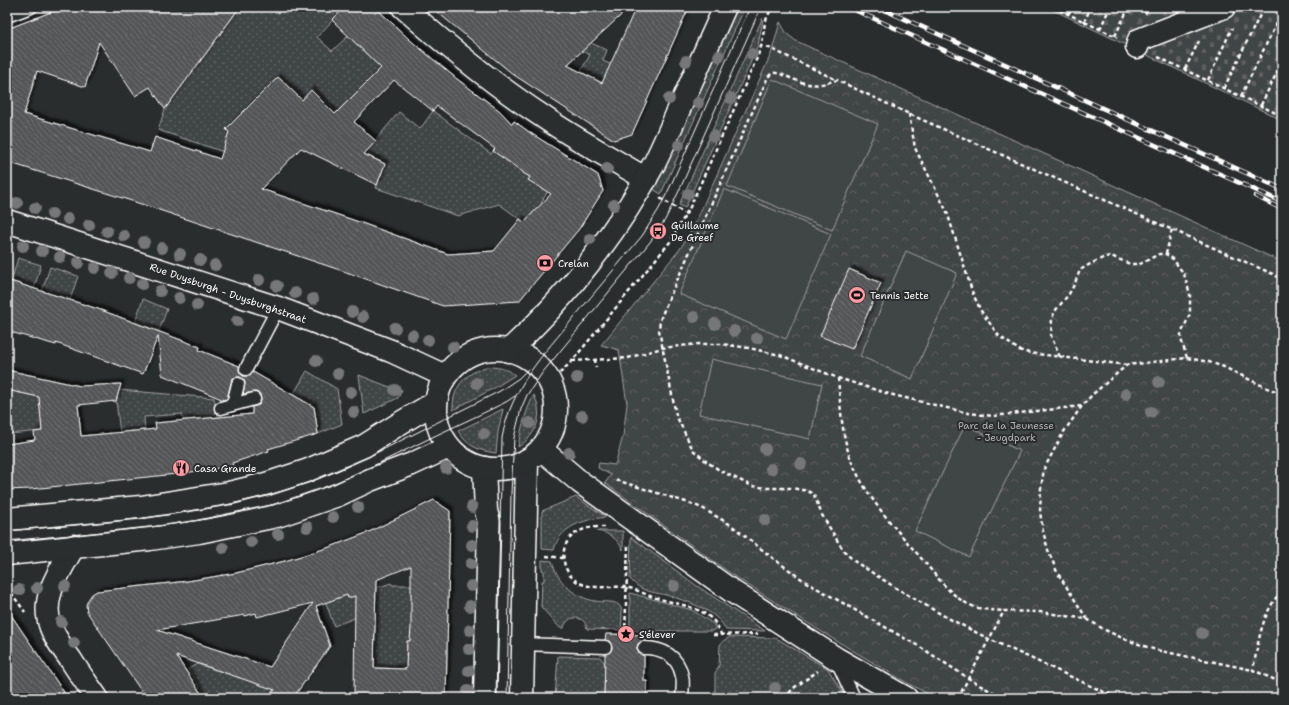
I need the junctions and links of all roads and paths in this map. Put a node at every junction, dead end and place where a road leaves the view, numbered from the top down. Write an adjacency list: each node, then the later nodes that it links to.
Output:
1 (31, 7): 15 (lane)
2 (404, 7): 30 (street)
3 (725, 7): 30 (street)
4 (772, 7): 41 (path)
5 (1053, 7): 14 (path)
6 (1072, 7): 14 (path)
7 (1091, 7): 16 (path)
8 (1110, 7): 18 (path)
9 (1129, 7): 19 (path)
10 (1224, 7): 12 (street)
11 (1264, 7): 25 (path)
12 (1202, 11): 21 (street)
13 (1282, 12): 26 (path)
14 (1068, 14): 16 (path)
15 (7, 16)
16 (1084, 22): 18 (path)
17 (1232, 27): 24 (path)
18 (1100, 29): 19 (path)
19 (1115, 36): 21 (path)
20 (767, 47): 23 (path)
21 (1137, 47): 24 (path)
22 (1282, 62): 27 (path)
23 (837, 80): 28 (path); 36 (path)
24 (1208, 80): 25 (path)
25 (1224, 88): 26 (path)
26 (1241, 96): 27 (path)
27 (1260, 105): 29 (path)
28 (909, 114): 32 (path); 38 (path)
29 (1282, 116)
30 (646, 179): 37 (street)
31 (7, 221): 35 (street, Rue Duysburgh - Duysburghstraat)
32 (1172, 229): 33 (path); 34 (path)
33 (1166, 254): 38 (path); 39 (path)
34 (1282, 278)
35 (278, 308): 44 (lane); 45 (street, Rue Duysburgh - Duysburghstraat)
36 (662, 348): 40 (path); 46 (path); 73 (path)
37 (508, 351): 45 (street); 47 (street)
38 (1060, 357): 42 (path)
39 (1187, 358): 42 (path); 49 (path)
40 (595, 359): 41 (path); 43 (path)
41 (572, 360): 47 (path)
42 (1127, 366): 53 (path)
43 (596, 368)
44 (246, 369)
45 (445, 376): 51 (street)
46 (838, 378): 53 (path); 67 (path)
47 (550, 383): 56 (street)
48 (238, 384): 52 (lane)
49 (1282, 393)
50 (254, 399): 52 (lane)
51 (436, 402): 55 (street); 59 (street)
52 (233, 404): 54 (lane)
53 (1082, 406): 68 (path)
54 (220, 408)
55 (450, 447): 57 (street); 61 (street)
56 (534, 455): 57 (street); 60 (street); 74 (street)
57 (484, 468): 82 (street)
58 (616, 480): 79 (path)
59 (7, 519)
60 (628, 522): 64 (path); 65 (path); 77 (street)
61 (74, 546): 62 (street); 81 (street)
62 (7, 554)
63 (544, 556): 64 (path)
64 (563, 558): 65 (path)
65 (626, 587): 69 (path); 72 (path)
66 (1282, 591): 78 (path)
67 (1004, 611): 68 (path); 73 (path)
68 (1087, 619): 78 (path)
69 (625, 634)
70 (759, 634): 72 (path)
71 (713, 635): 72 (path)
72 (721, 635)
73 (989, 639): 79 (path); 90 (path)
74 (523, 644): 75 (lane); 83 (street)
75 (605, 647)
76 (644, 648): 84 (lane)
77 (837, 659): 85 (path); 86 (lane); 87 (street)
78 (1253, 670): 80 (path)
79 (968, 678): 88 (path); 89 (path)
80 (1282, 683)
81 (97, 698)
82 (485, 698)
83 (522, 698)
84 (682, 698)
85 (784, 698)
86 (854, 698)
87 (906, 698)
88 (958, 698)
89 (1005, 698)
90 (1117, 698)

